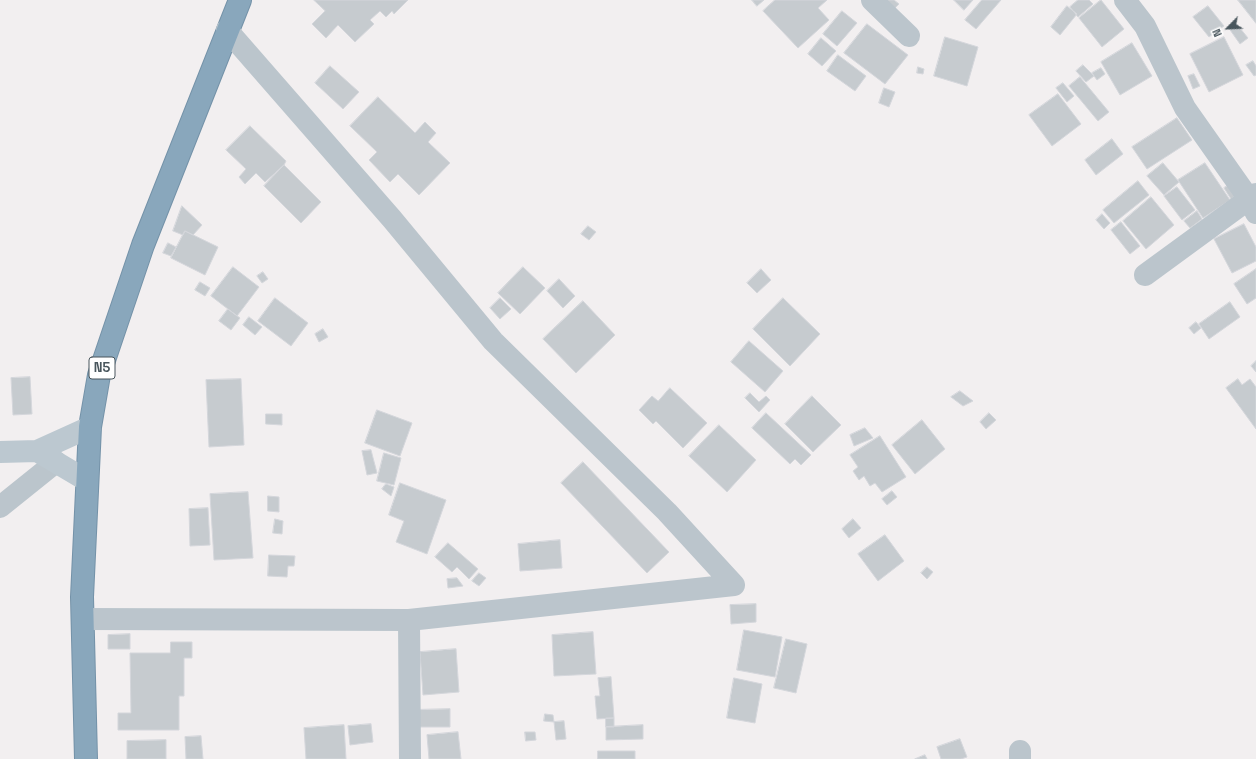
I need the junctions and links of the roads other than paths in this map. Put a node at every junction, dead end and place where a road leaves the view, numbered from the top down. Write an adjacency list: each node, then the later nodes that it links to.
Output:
1 (240, 0): 4 (highway, N5)
2 (872, 0): 5 (street)
3 (1125, 0): 6 (street)
4 (227, 30): 8 (highway, N5); 15 (street)
5 (908, 36)
6 (1254, 202): 7 (street)
7 (1145, 275)
8 (90, 427): 9 (street); 12 (highway, N5)
9 (37, 451): 10 (street); 11 (street)
10 (0, 452)
11 (56, 462): 12 (street); 13 (street)
12 (86, 480): 14 (highway, N5)
13 (0, 507)
14 (82, 619): 15 (street); 16 (highway, N5)
15 (409, 620): 17 (street)
16 (86, 759)
17 (410, 759)

